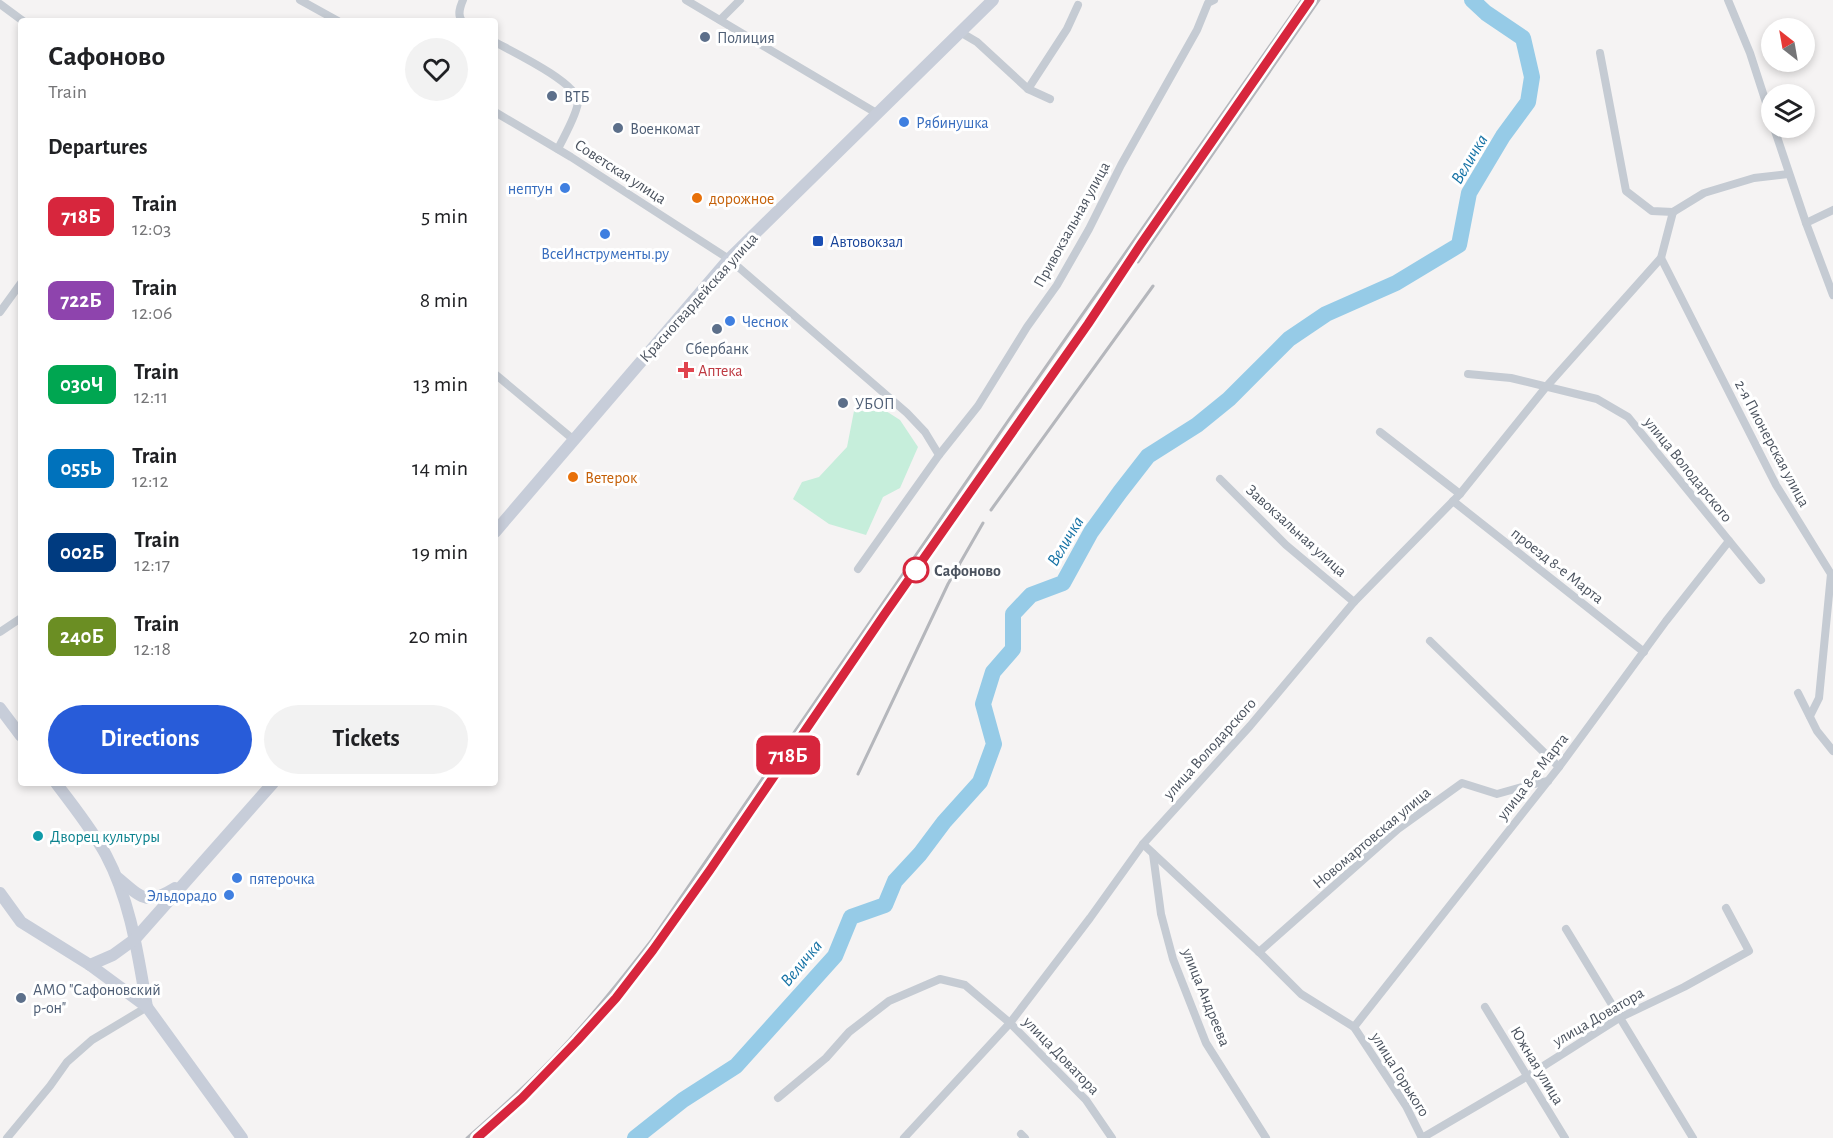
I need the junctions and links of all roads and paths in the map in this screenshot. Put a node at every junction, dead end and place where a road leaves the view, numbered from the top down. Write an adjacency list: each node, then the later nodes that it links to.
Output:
1 (300, 0): 11 (street)
2 (463, 0): 12 (street)
3 (686, 0): 13 (street)
4 (740, 0): 13 (street)
5 (993, 0): 14 (street, Красногвардейская улица)
6 (1214, 0): 38 (street, Привокзальная улица)
7 (1728, 0): 17 (street)
8 (0, 4): 10 (street)
9 (1078, 5): 18 (street)
10 (19, 18)
11 (333, 18)
12 (460, 18)
13 (720, 20): 21 (street)
14 (960, 32): 18 (street); 21 (street, Красногвардейская улица)
15 (498, 44): 23 (street)
16 (1600, 53): 26 (street)
17 (1761, 87)
18 (1028, 90): 19 (street)
19 (1050, 99)
20 (498, 114): 23 (street, Советская улица)
21 (878, 114): 29 (street, Красногвардейская улица)
22 (1777, 138): 24 (street)
23 (558, 149): 29 (street, Советская улица)
24 (1788, 174): 26 (street); 27 (street)
25 (1833, 210): 27 (street)
26 (1673, 212): 28 (street, улица Володарского)
27 (1806, 223): 31 (street)
28 (1661, 258): 35 (street, улица Володарского); 52 (street, 2-я Пионерская улица)
29 (729, 259): 37 (street, Красногвардейская улица); 38 (street)
30 (18, 287): 32 (street)
31 (1833, 295)
32 (0, 312)
33 (1468, 374): 35 (street, улица Володарского)
34 (498, 377): 37 (street)
35 (1546, 387): 40 (street, улица Володарского); 42 (street, улица Володарского)
36 (1380, 432): 40 (street)
37 (574, 440): 41 (street, Красногвардейская улица)
38 (939, 455): 43 (street, Привокзальная улица)
39 (1220, 479): 45 (street, Завокзальная улица)
40 (1456, 498): 45 (street, улица Володарского); 49 (street, проезд 8-е Марта)
41 (498, 529)
42 (1729, 541): 44 (street, улица Володарского); 49 (street, улица 8-е Марта)
43 (858, 568)
44 (1761, 580)
45 (1354, 602): 59 (street, улица Володарского)
46 (18, 620): 47 (street)
47 (0, 632)
48 (1430, 641): 55 (street)
49 (1644, 652): 55 (street, улица 8-е Марта)
50 (1798, 693): 52 (street)
51 (0, 708): 53 (street)
52 (1810, 716): 54 (street)
53 (18, 732)
54 (1833, 751)
55 (1559, 767): 56 (street, улица 8-е Марта)
56 (1548, 781): 67 (street, Новомартовская улица); 73 (street, улица 8-е Марта)
57 (58, 786): 61 (street)
58 (270, 786): 62 (street)
59 (1143, 844): 60 (street); 72 (street, улица Володарского)
60 (1153, 854): 67 (street); 80 (street, улица Андреева)
61 (115, 876): 62 (street); 66 (street)
62 (189, 879): 66 (street)
63 (0, 893): 68 (street)
64 (1726, 908): 71 (street, улица Доватора)
65 (1566, 929): 71 (street)
66 (135, 939): 68 (street); 69 (street)
67 (1259, 952): 73 (street)
68 (90, 965): 69 (street)
69 (147, 1007): 76 (street); 77 (street)
70 (1485, 1007): 74 (street, Южная улица)
71 (1619, 1018): 74 (street, улица Доватора); 83 (street)
72 (1010, 1023): 75 (street); 78 (street, улица Володарского); 79 (street, улица Доватора)
73 (1354, 1026): 81 (street, улица Горького)
74 (1526, 1077): 81 (street, улица Доватора); 82 (street, Южная улица)
75 (778, 1098)
76 (7, 1138)
77 (242, 1138)
78 (903, 1138)
79 (1112, 1138)
80 (1266, 1138)
81 (1422, 1138)
82 (1564, 1138)
83 (1694, 1138)

